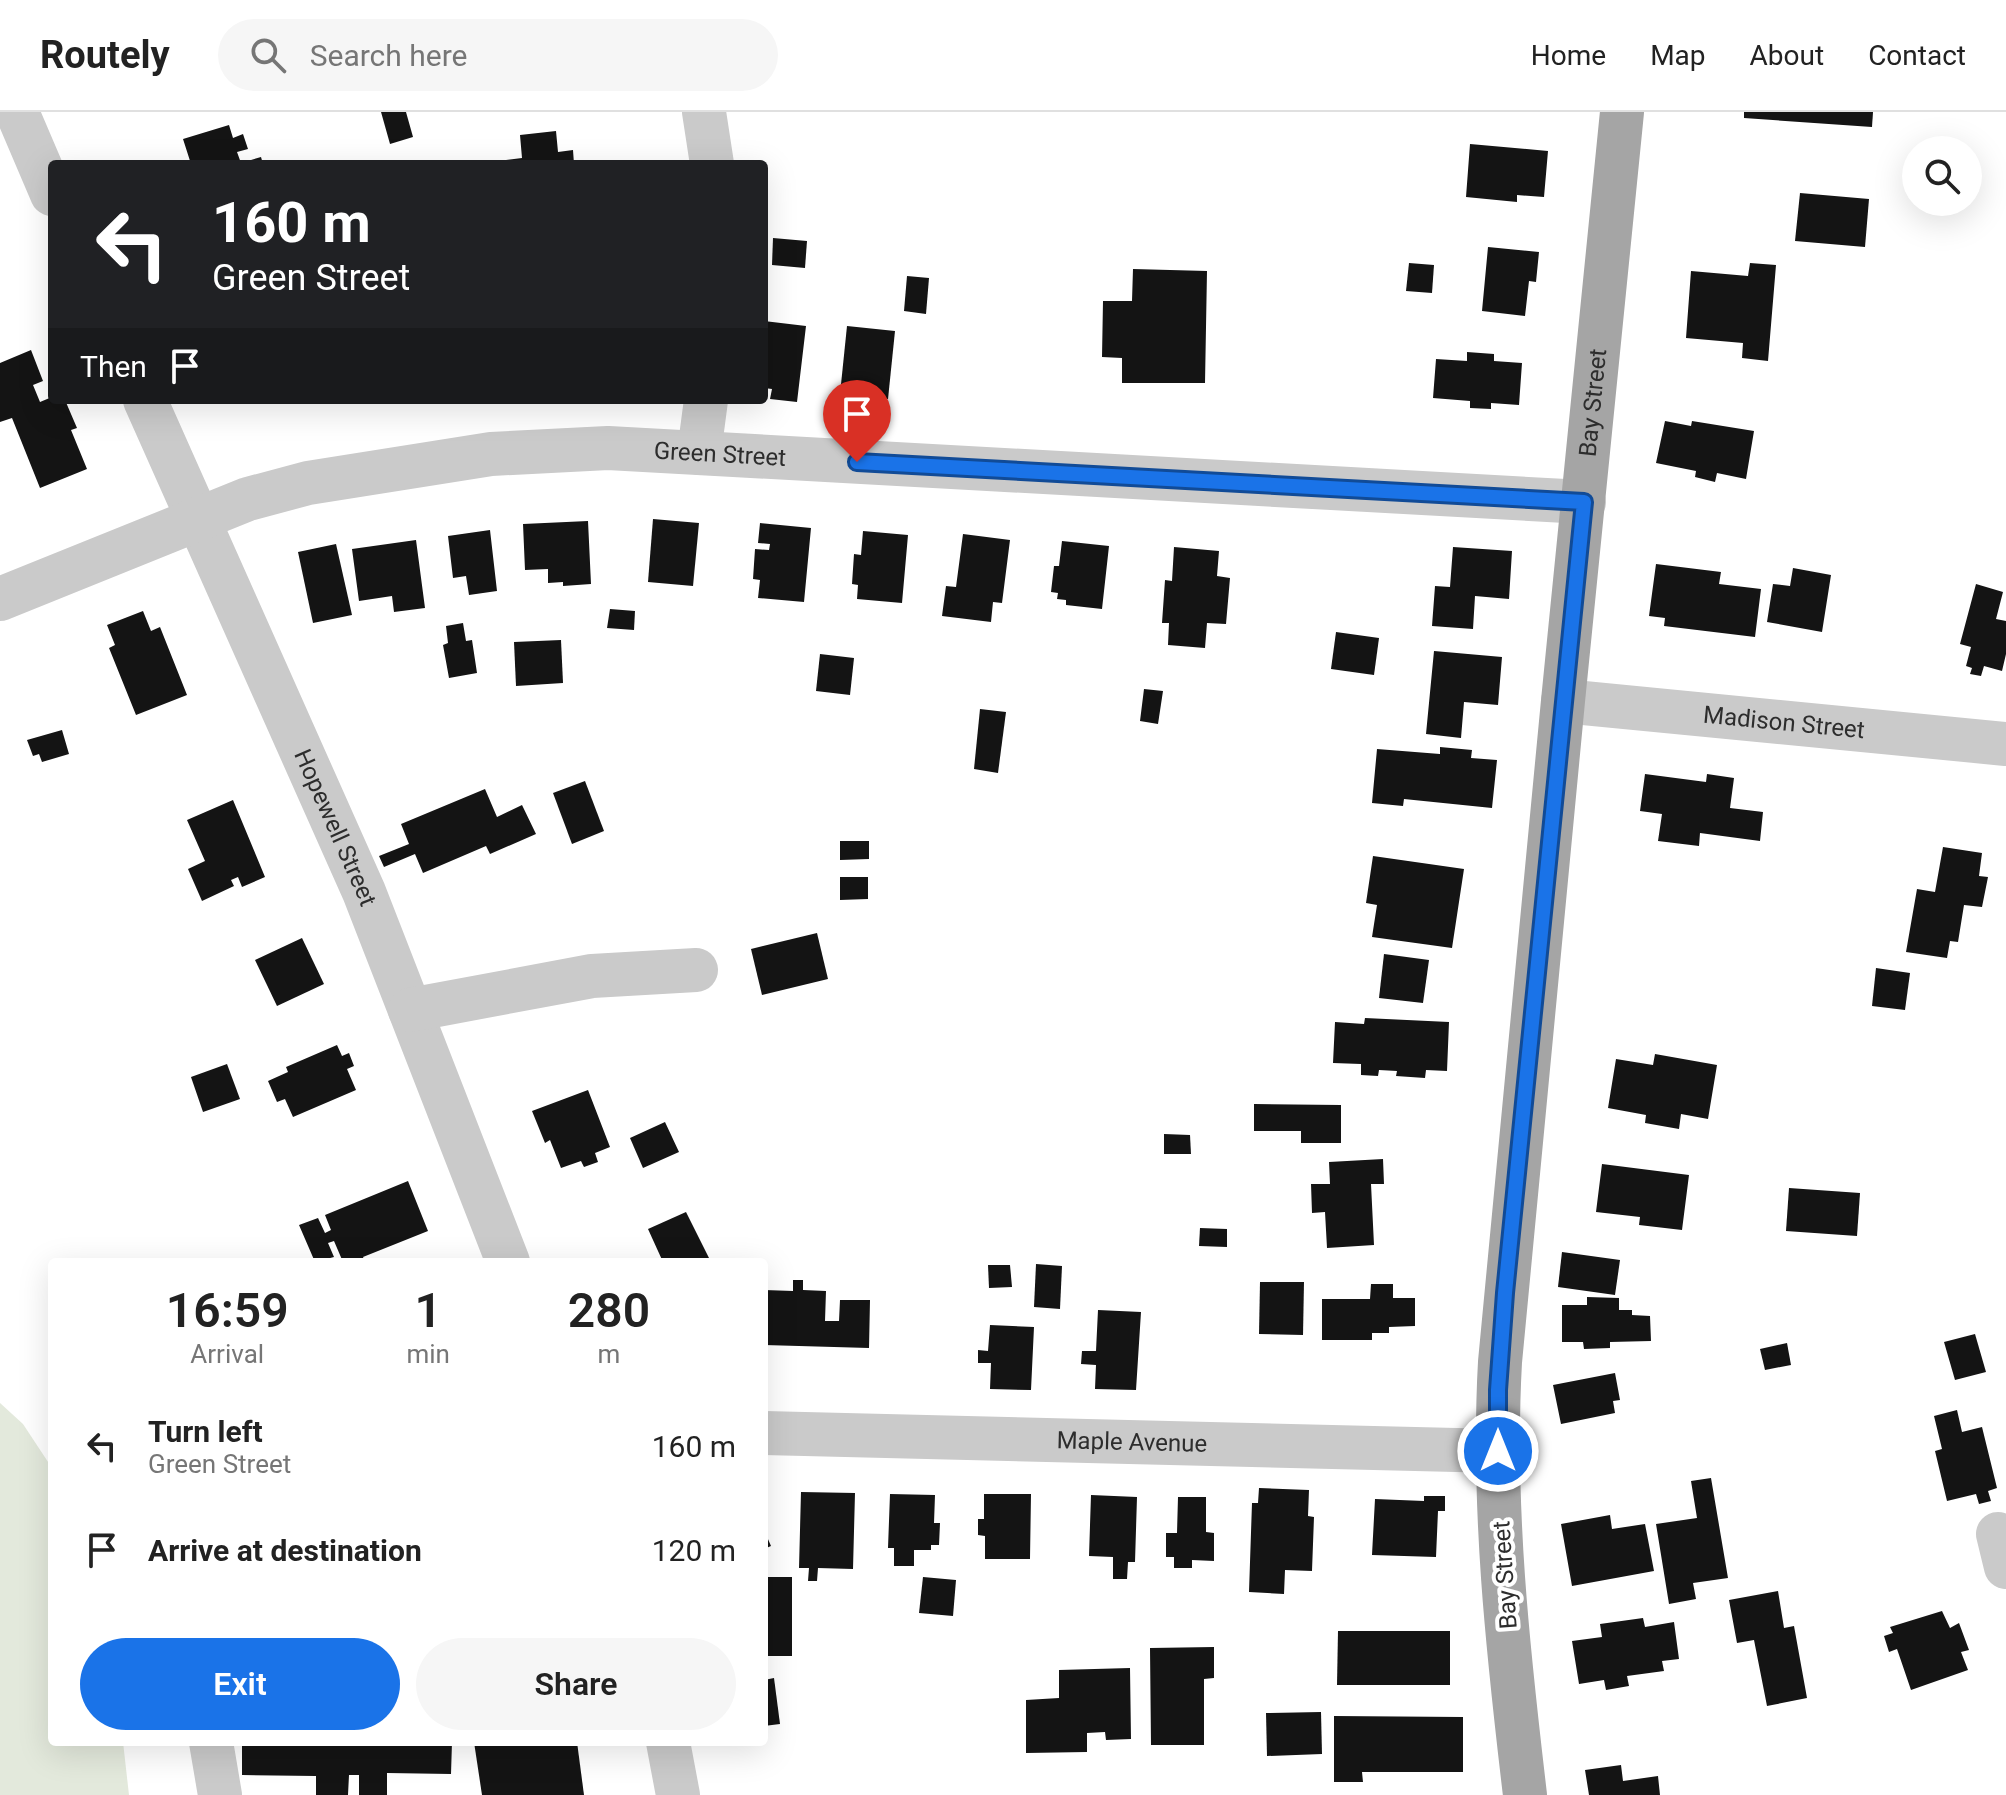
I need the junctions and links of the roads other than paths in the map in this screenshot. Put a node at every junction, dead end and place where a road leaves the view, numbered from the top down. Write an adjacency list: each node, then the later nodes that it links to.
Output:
1 (17, 112): 5 (street)
2 (704, 112): 4 (street)
3 (1622, 112): 9 (main road, Bay Street)
4 (711, 160)
5 (48, 185)
6 (147, 404): 10 (street, Hopewell Street)
7 (705, 404): 8 (street)
8 (699, 453): 9 (street, Green Street); 10 (street, Green Street)
9 (1584, 502): 12 (main road, Bay Street)
10 (198, 519): 11 (street, Green Street); 15 (street, Hopewell Street)
11 (0, 599)
12 (1563, 701): 13 (street, Madison Street); 18 (main road, Bay Street)
13 (2006, 744)
14 (696, 970): 15 (street)
15 (410, 1010): 16 (street, Hopewell Street)
16 (506, 1258)
17 (768, 1433): 18 (street, Maple Avenue)
18 (1498, 1451): 23 (main road, Bay Street)
19 (212, 1746): 21 (street)
20 (669, 1746): 22 (street)
21 (220, 1795)
22 (678, 1795)
23 (1525, 1795)

